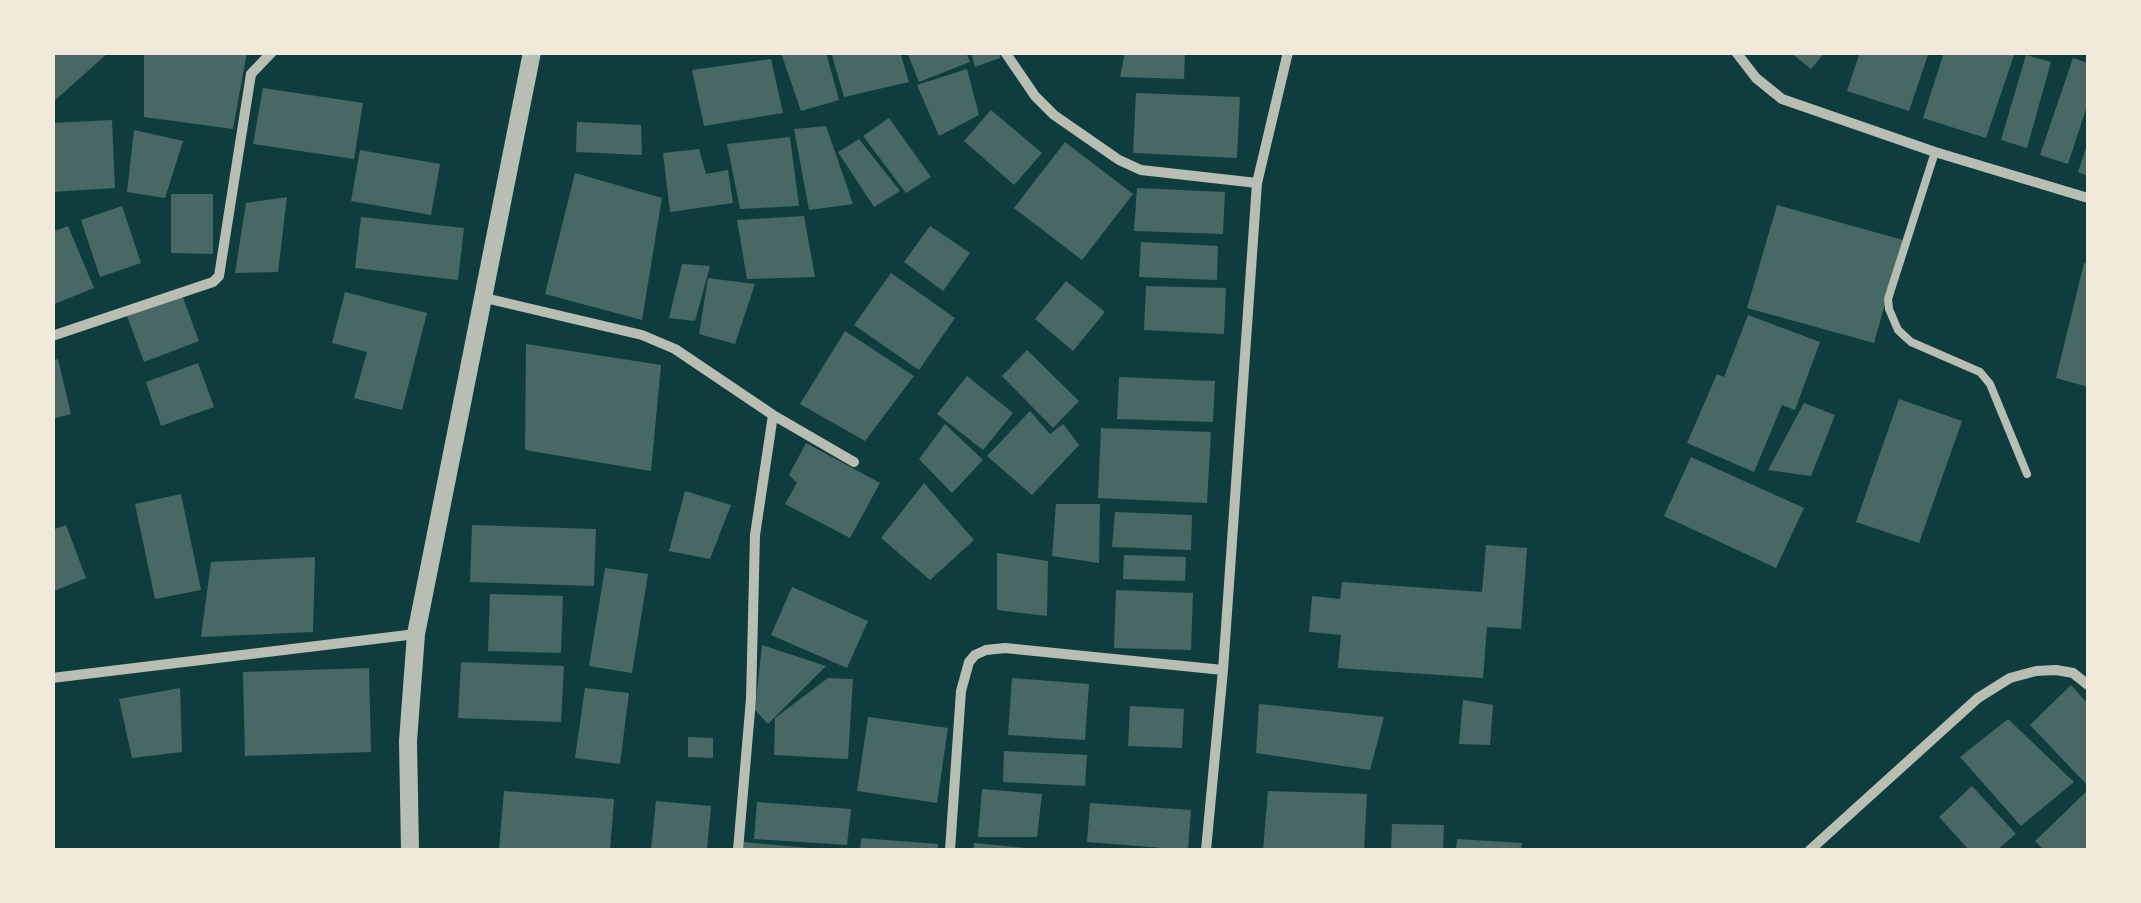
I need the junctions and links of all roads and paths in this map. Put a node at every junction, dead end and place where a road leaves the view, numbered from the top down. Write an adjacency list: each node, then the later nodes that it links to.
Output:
1 (272, 52): 10 (street)
2 (532, 52): 9 (street)
3 (1005, 52): 7 (street)
4 (1288, 52): 7 (street)
5 (1736, 52): 6 (street)
6 (1935, 152): 8 (street); 13 (lane)
7 (1257, 182): 15 (street)
8 (2088, 198)
9 (485, 298): 11 (street); 14 (street)
10 (52, 336)
11 (774, 414): 12 (street); 19 (street)
12 (854, 462)
13 (2028, 474)
14 (416, 634): 16 (street); 18 (street)
15 (1223, 670): 20 (street); 21 (street)
16 (52, 678)
17 (2088, 685): 22 (street)
18 (410, 850)
19 (738, 850)
20 (950, 850)
21 (1206, 850)
22 (1810, 850)

